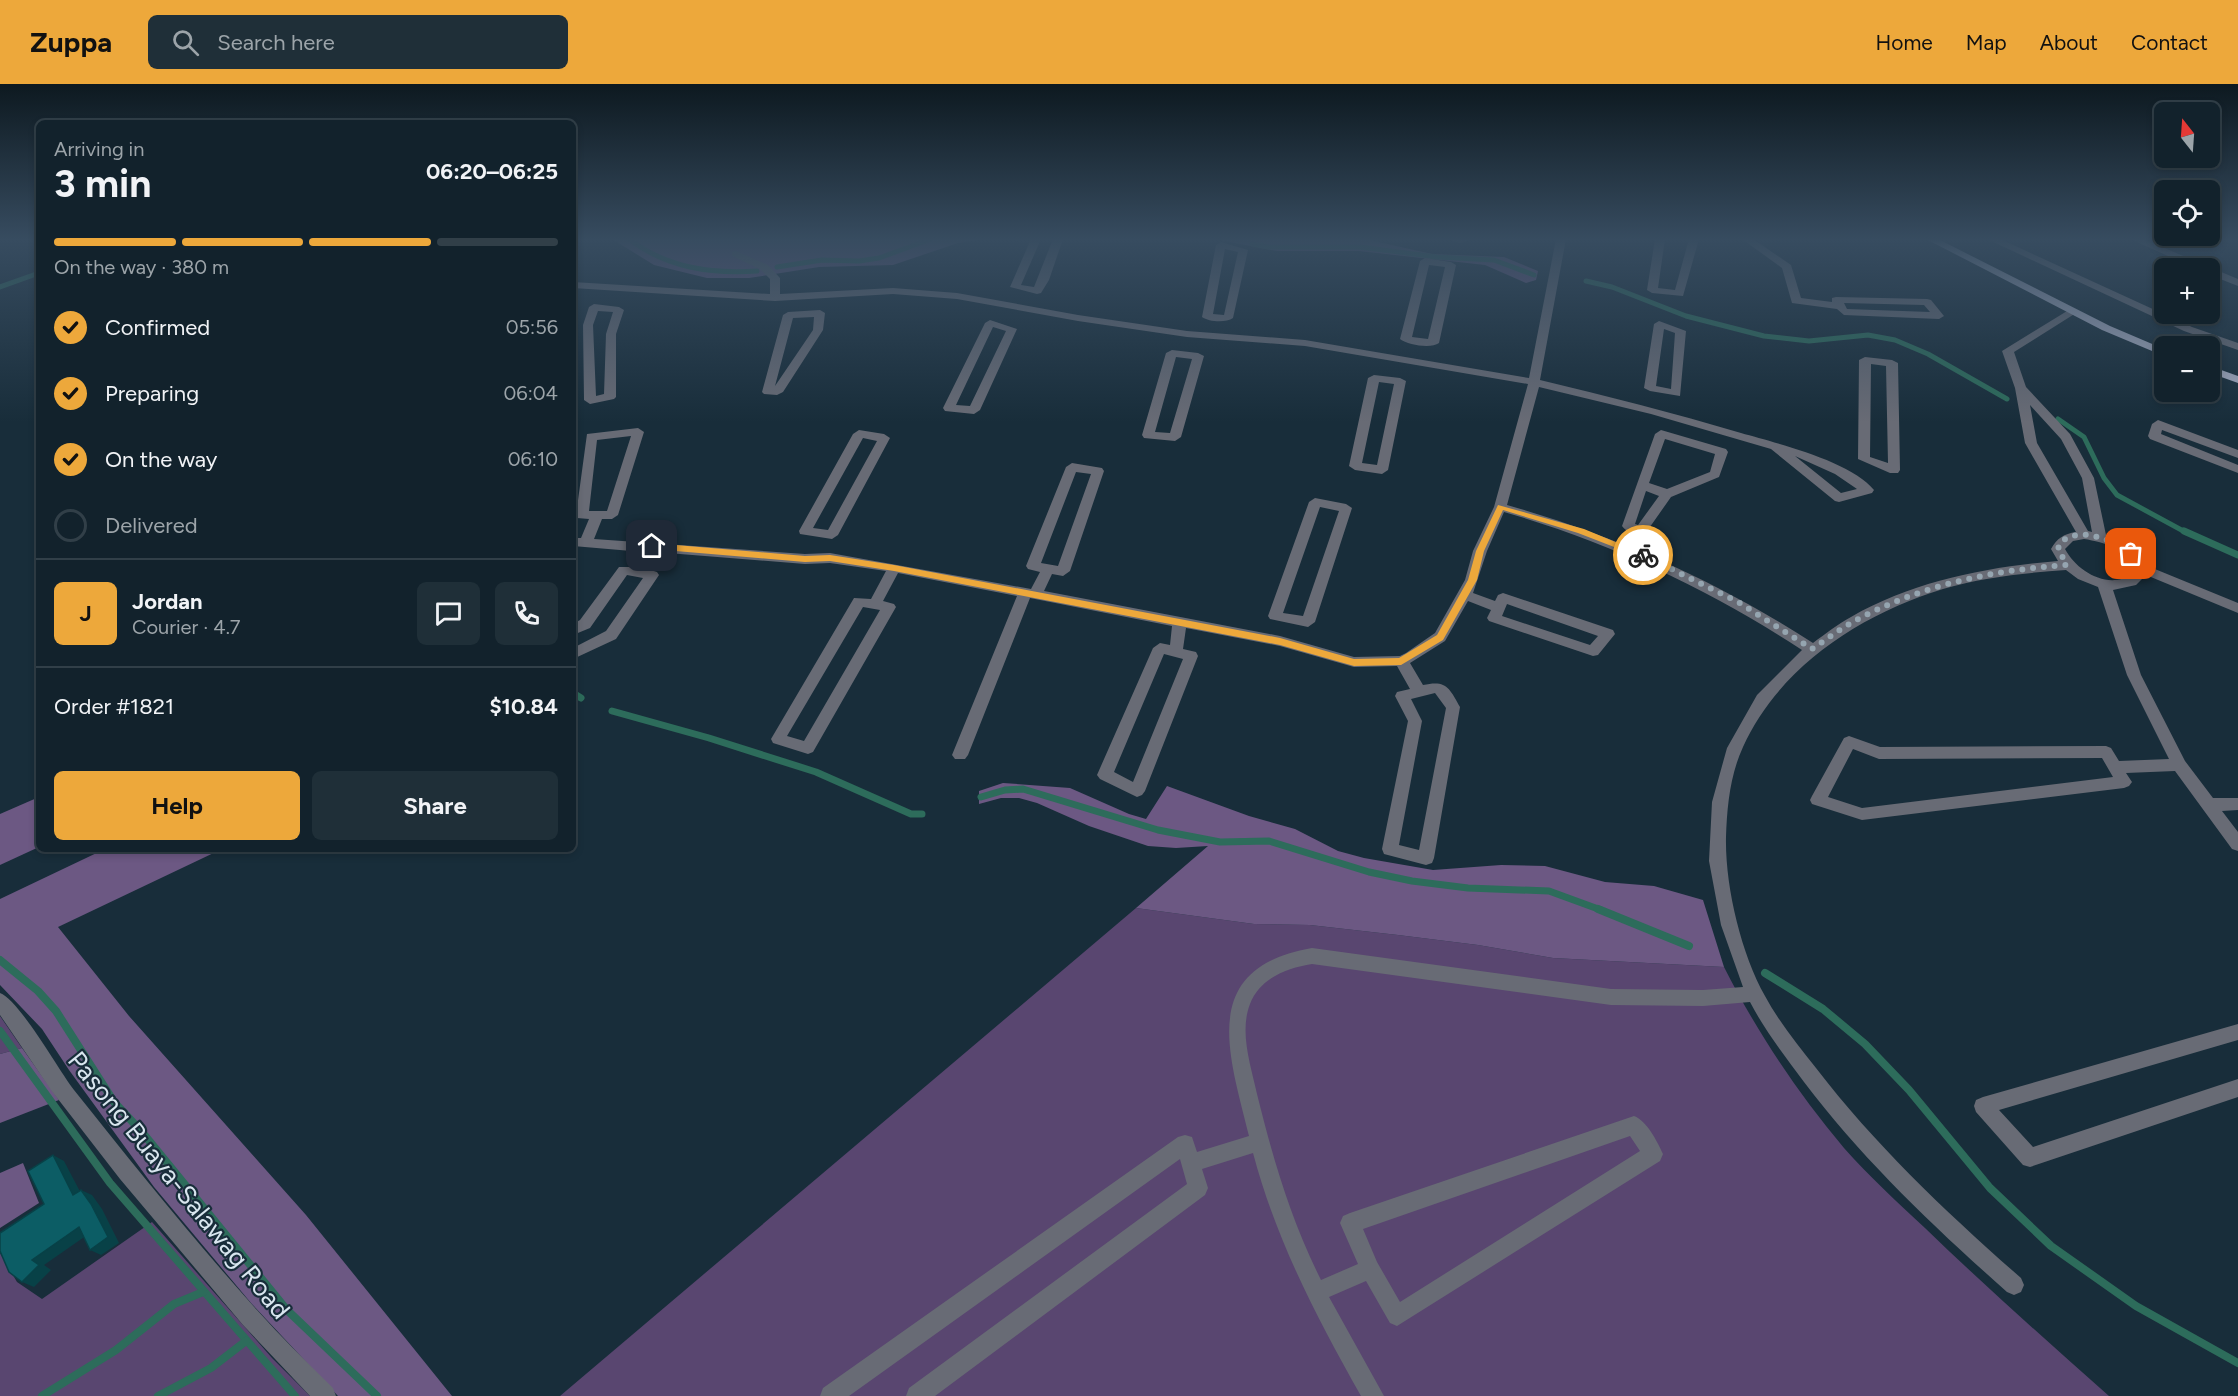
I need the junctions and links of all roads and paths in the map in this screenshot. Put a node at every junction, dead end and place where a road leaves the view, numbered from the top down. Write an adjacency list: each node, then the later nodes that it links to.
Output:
1 (610, 300): 17 (street)
2 (808, 300): 19 (street)
3 (984, 300): 15 (street)
4 (1017, 300): 15 (street)
5 (1210, 300): 20 (street)
6 (1233, 300): 20 (street)
7 (1415, 300): 24 (street)
8 (1442, 300): 24 (street)
9 (1549, 300): 33 (street)
10 (1796, 300): 16 (street)
11 (1836, 300): 16 (street)
12 (1846, 300): 16 (street)
13 (2049, 300): 18 (main road)
14 (2125, 300): 25 (street)
15 (1014, 305): 21 (street); 22 (street)
16 (1840, 306)
17 (608, 308): 17 (street)
18 (2072, 312): 26 (main road); 34 (street)
19 (805, 314): 19 (street)
20 (1218, 318): 23 (street)
21 (1000, 326): 21 (street)
22 (1186, 334): 23 (street); 27 (street)
23 (1211, 335): 28 (street)
24 (1420, 341): 29 (street)
25 (2238, 347)
26 (2154, 349)
27 (1185, 354): 27 (street)
28 (1392, 358): 29 (street); 31 (street)
29 (1416, 361): 33 (street)
30 (2220, 373): 32 (main road)
31 (1388, 380): 31 (street)
32 (2238, 380)
33 (1534, 382): 36 (street); 46 (street)
34 (2021, 388): 49 (street); 50 (street)
35 (1663, 391): 35 (street); 36 (street)
36 (1654, 411): 37 (street)
37 (1699, 424): 38 (street); 39 (street)
38 (1690, 442): 44 (street); 45 (street)
39 (1773, 445): 43 (street); 43 (street)
40 (2238, 454): 42 (street)
41 (1880, 465): 41 (street); 43 (street)
42 (2238, 469)
43 (1853, 479)
44 (1642, 485): 45 (street); 45 (street)
45 (1667, 494)
46 (1500, 507): 61 (street); 69 (street)
47 (597, 515): 47 (street); 51 (street)
48 (818, 533): 48 (street); 53 (street)
49 (2084, 535): 50 (street); 54 (street)
50 (2100, 538): 56 (street)
51 (580, 542): 52 (street)
52 (652, 546): 53 (street); 58 (street)
53 (805, 559): 55 (street)
54 (2067, 565): 59 (street); 69 (street)
55 (894, 568): 60 (street); 62 (street)
56 (2140, 568): 59 (street); 64 (street)
57 (1048, 569): 57 (street); 60 (street)
58 (638, 573): 67 (street); 70 (street)
59 (2104, 584): 75 (street)
60 (1030, 595): 66 (street); 74 (street)
61 (1465, 595): 63 (street); 72 (street)
62 (875, 604): 62 (street)
63 (1498, 607): 63 (street)
64 (2238, 608)
65 (1290, 619): 65 (street); 68 (street)
66 (1179, 624): 68 (street); 71 (street)
67 (576, 628)
68 (1280, 642): 72 (street)
69 (1812, 649): 80 (street)
70 (576, 652)
71 (1176, 652): 71 (street)
72 (1401, 661): 73 (street)
73 (1419, 692): 73 (street)
74 (960, 756)
75 (2179, 765): 76 (street); 78 (street)
76 (2115, 766): 76 (street)
77 (2238, 804): 78 (street)
78 (2208, 806): 79 (street)
79 (2238, 844)
80 (1755, 994): 84 (street); 87 (street)
81 (0, 1001): 89 (street, Pasong Buaya-Salawag Road)
82 (2238, 1032): 83 (street)
83 (2238, 1088)
84 (1259, 1142): 85 (street); 88 (street)
85 (1191, 1164): 90 (street); 91 (street)
86 (1370, 1269): 86 (street); 88 (street)
87 (2014, 1285)
88 (1317, 1292): 92 (street)
89 (325, 1396)
90 (831, 1396)
91 (917, 1396)
92 (1373, 1396)

